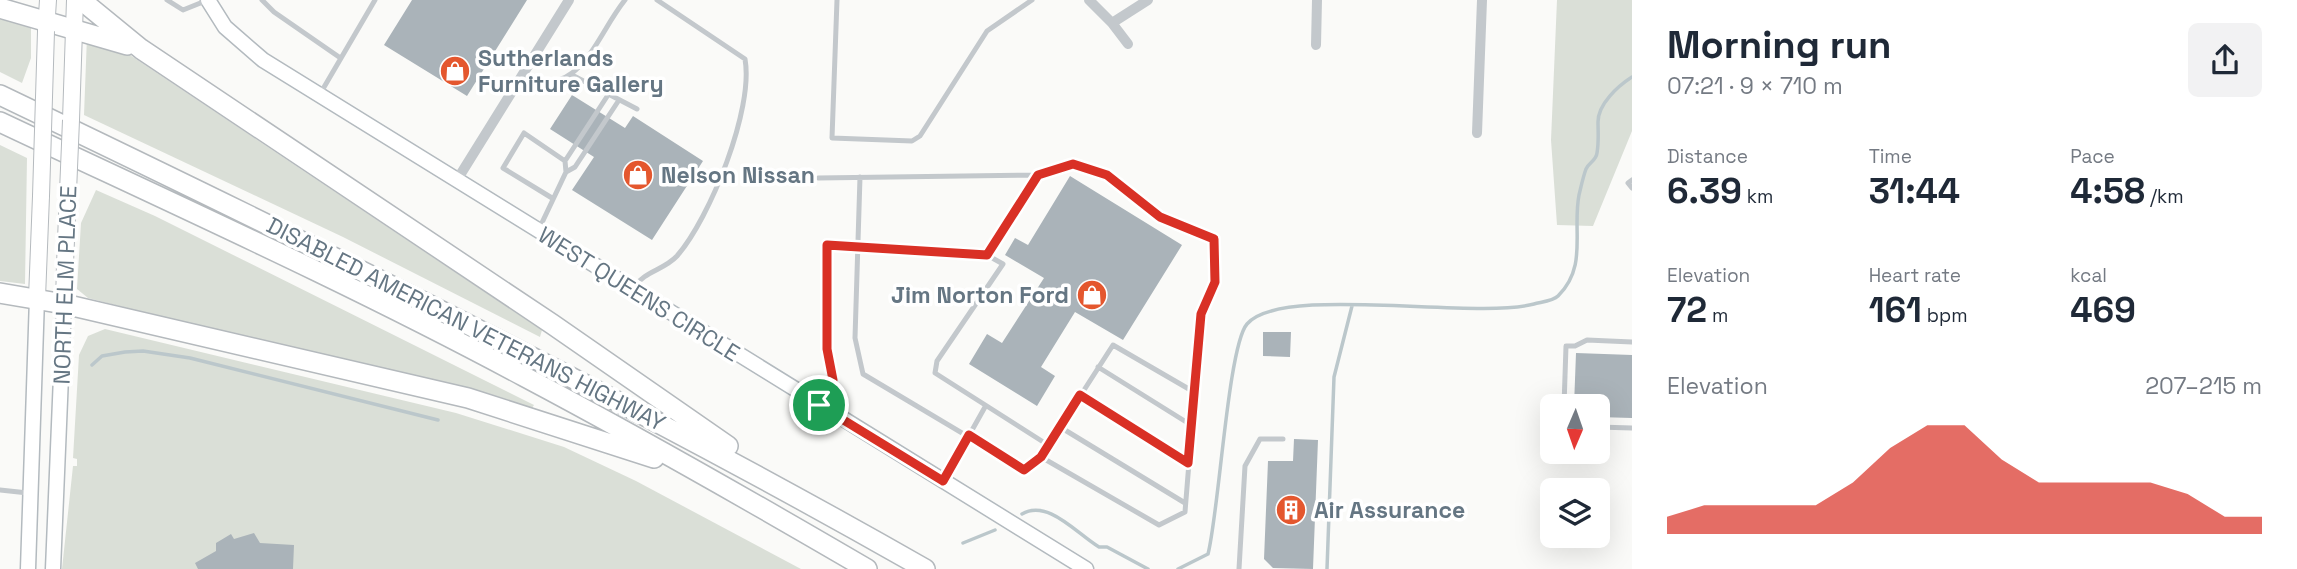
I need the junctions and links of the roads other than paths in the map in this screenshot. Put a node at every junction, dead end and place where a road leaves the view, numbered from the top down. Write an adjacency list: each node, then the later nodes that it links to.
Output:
1 (48, 0): 19 (main road, NORTH ELM PLACE)
2 (75, 0): 20 (main road, NORTH ELM PLACE)
3 (81, 0): 23 (highway)
4 (167, 0): 5 (lane)
5 (208, 0): 27 (street, WEST QUEENS CIRCLE)
6 (262, 0): 24 (lane)
7 (375, 0): 24 (lane)
8 (569, 0): 26 (street)
9 (625, 0): 25 (lane)
10 (657, 0): 46 (lane)
11 (837, 0): 12 (lane)
12 (1032, 0)
13 (1089, 0): 18 (street)
14 (1148, 0): 18 (street)
15 (1317, 0): 22 (street)
16 (1482, 0): 33 (street)
17 (0, 8): 19 (highway)
18 (1112, 23): 21 (street)
19 (47, 26): 20 (highway); 48 (main road, NORTH ELM PLACE, bridge)
20 (74, 35): 23 (highway); 49 (main road, NORTH ELM PLACE, bridge)
21 (1128, 44)
22 (1316, 45)
23 (141, 49): 71 (highway)
24 (339, 57): 27 (lane)
25 (572, 75): 26 (lane); 29 (lane)
26 (520, 77): 39 (street)
27 (319, 94): 39 (street, WEST QUEENS CIRCLE)
28 (0, 95): 71 (highway, DISABLED AMERICAN VETERANS HIGHWAY)
29 (608, 95): 30 (lane); 34 (lane)
30 (619, 100): 31 (lane); 35 (lane)
31 (637, 109)
32 (0, 122): 66 (highway, DISABLED AMERICAN VETERANS HIGHWAY)
33 (1477, 133)
34 (565, 161): 35 (lane); 42 (lane)
35 (566, 172): 42 (lane)
36 (1038, 175): 37 (lane); 45 (lane); 52 (lane)
37 (860, 177): 38 (lane); 44 (lane)
38 (818, 178)
39 (457, 180): 43 (street, WEST QUEENS CIRCLE)
40 (1632, 180): 41 (lane)
41 (1632, 188)
42 (552, 198): 43 (lane)
43 (537, 231): 46 (street, WEST QUEENS CIRCLE)
44 (858, 245): 45 (lane); 55 (lane); 61 (lane)
45 (987, 255): 56 (lane)
46 (632, 290): 55 (street, WEST QUEENS CIRCLE)
47 (0, 293): 48 (highway)
48 (37, 298): 49 (highway); 69 (street, NORTH ELM PLACE)
49 (64, 304): 66 (highway); 73 (street, NORTH ELM PLACE)
50 (1632, 342): 53 (lane)
51 (1098, 368): 52 (lane); 54 (lane); 57 (lane)
52 (1194, 392): 57 (lane)
53 (1564, 394)
54 (1080, 395): 58 (lane); 65 (lane)
55 (819, 405): 67 (street, WEST QUEENS CIRCLE)
56 (985, 407): 61 (lane); 63 (lane)
57 (1191, 425): 65 (lane)
58 (1060, 427): 63 (lane); 70 (lane)
59 (1610, 427): 60 (lane)
60 (1632, 428)
61 (969, 435): 64 (lane); 67 (lane)
62 (1283, 439): 77 (lane)
63 (1048, 445): 64 (lane)
64 (1041, 457): 70 (lane)
65 (1188, 463): 70 (lane)
66 (702, 473): 74 (highway, DISABLED AMERICAN VETERANS HIGHWAY)
67 (943, 481): 76 (street, WEST QUEENS CIRCLE)
68 (0, 490): 69 (lane)
69 (31, 493): 72 (street, NORTH ELM PLACE)
70 (1185, 503)
71 (812, 505): 75 (highway, DISABLED AMERICAN VETERANS HIGHWAY)
72 (28, 569)
73 (53, 569)
74 (867, 569)
75 (925, 569)
76 (1086, 569)
77 (1239, 569)

